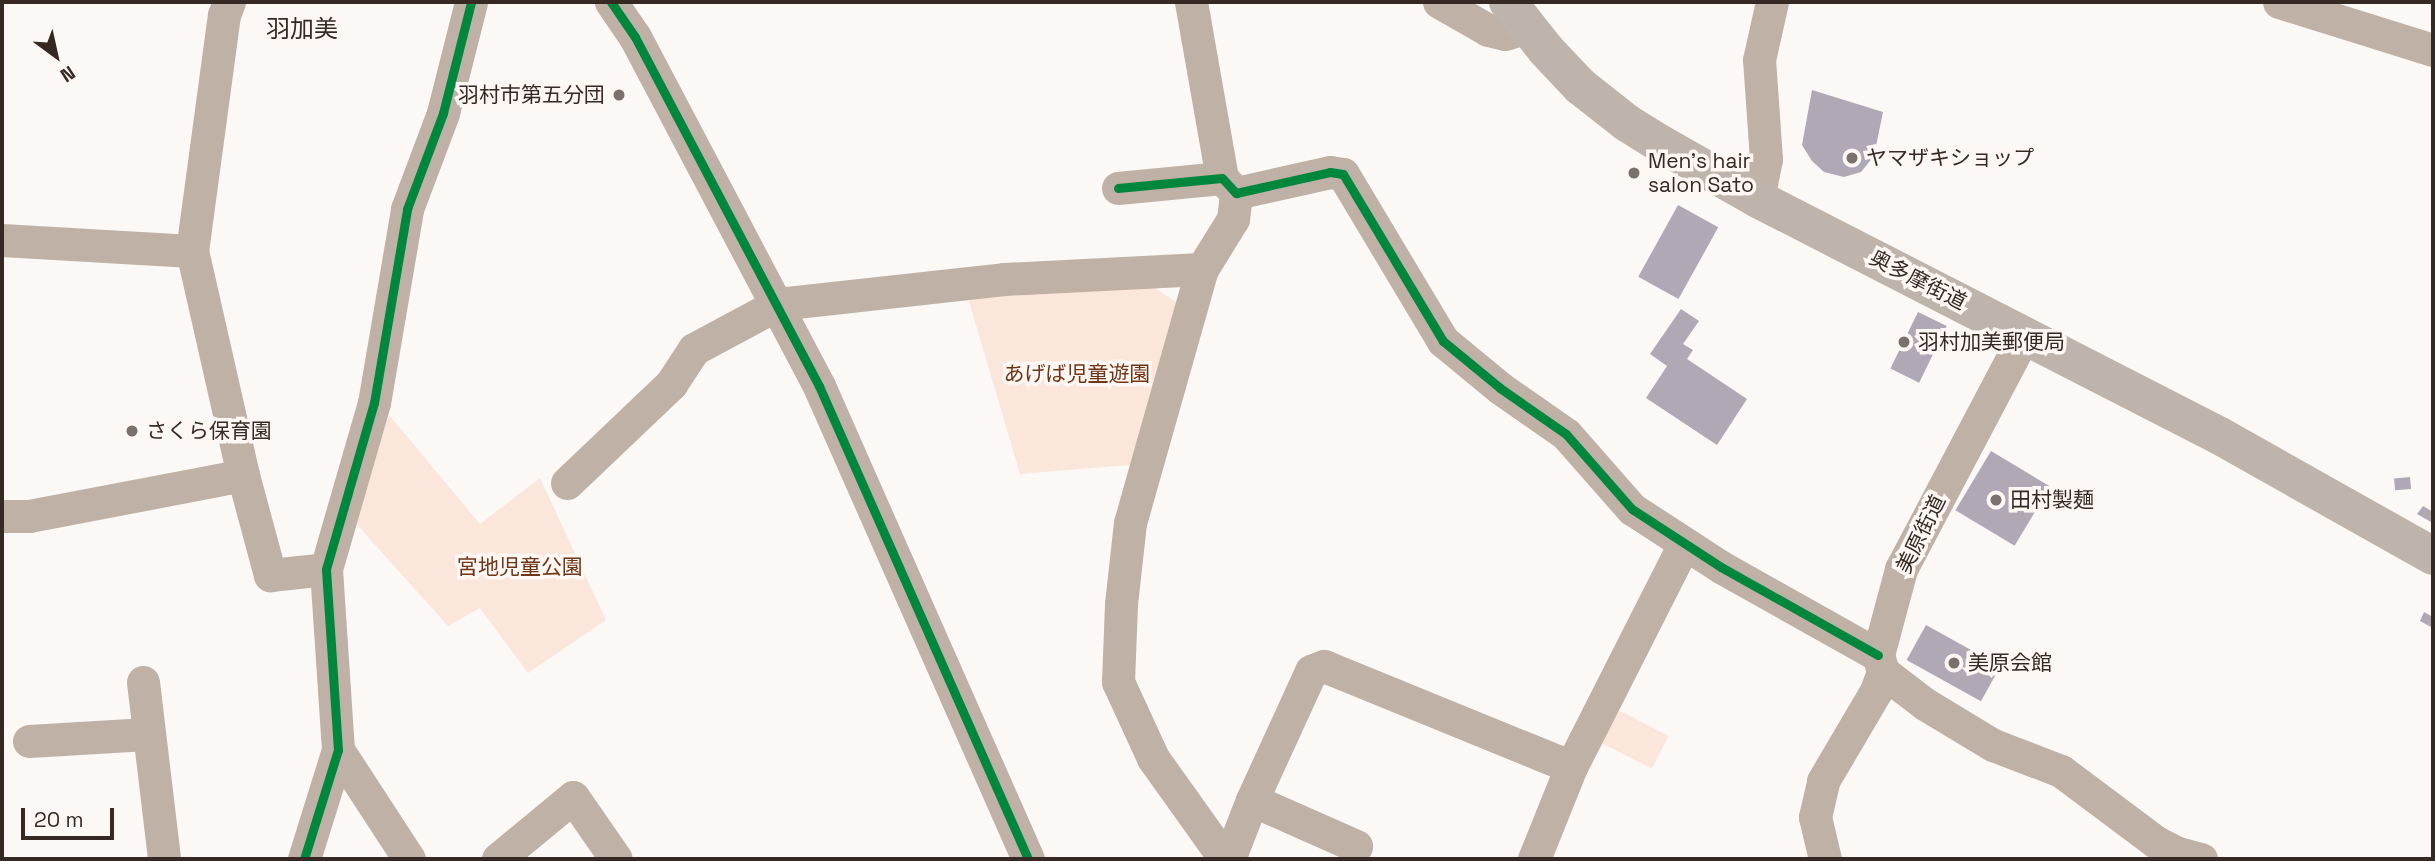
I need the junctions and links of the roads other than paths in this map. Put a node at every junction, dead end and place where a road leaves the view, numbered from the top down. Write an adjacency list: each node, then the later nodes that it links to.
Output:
1 (229, 2): 14 (street)
2 (471, 2): 23 (street)
3 (611, 2): 16 (street)
4 (1191, 2): 10 (street)
5 (1439, 2): 8 (street)
6 (1772, 2): 12 (street)
7 (2279, 2): 9 (street)
8 (1517, 14): 12 (main road, 奥多摩街道)
9 (2433, 50)
10 (1229, 185): 11 (street); 15 (street); 21 (street)
11 (1118, 188)
12 (1758, 199): 17 (main road, 奥多摩街道)
13 (2, 240): 14 (street)
14 (192, 251): 18 (street)
15 (1202, 269): 16 (street); 38 (street)
16 (778, 304): 19 (street); 37 (street)
17 (2025, 334): 22 (main road, 奥多摩街道); 24 (street, 美原街道)
18 (243, 475): 20 (street); 23 (street)
19 (567, 483)
20 (2, 516)
21 (1684, 544): 24 (street); 29 (street)
22 (2433, 556)
23 (326, 569): 28 (street)
24 (1880, 663): 40 (street, 美原街道); 41 (street)
25 (143, 682): 26 (street)
26 (147, 734): 27 (street); 32 (street)
27 (29, 741)
28 (338, 750): 33 (street); 34 (street)
29 (1571, 767): 30 (street); 39 (street)
30 (1252, 800): 31 (street); 38 (street)
31 (1356, 846)
32 (164, 859)
33 (304, 859)
34 (409, 859)
35 (498, 859): 36 (street)
36 (616, 859)
37 (1028, 859)
38 (1227, 859)
39 (1534, 859)
40 (1825, 859)
41 (2202, 859)

